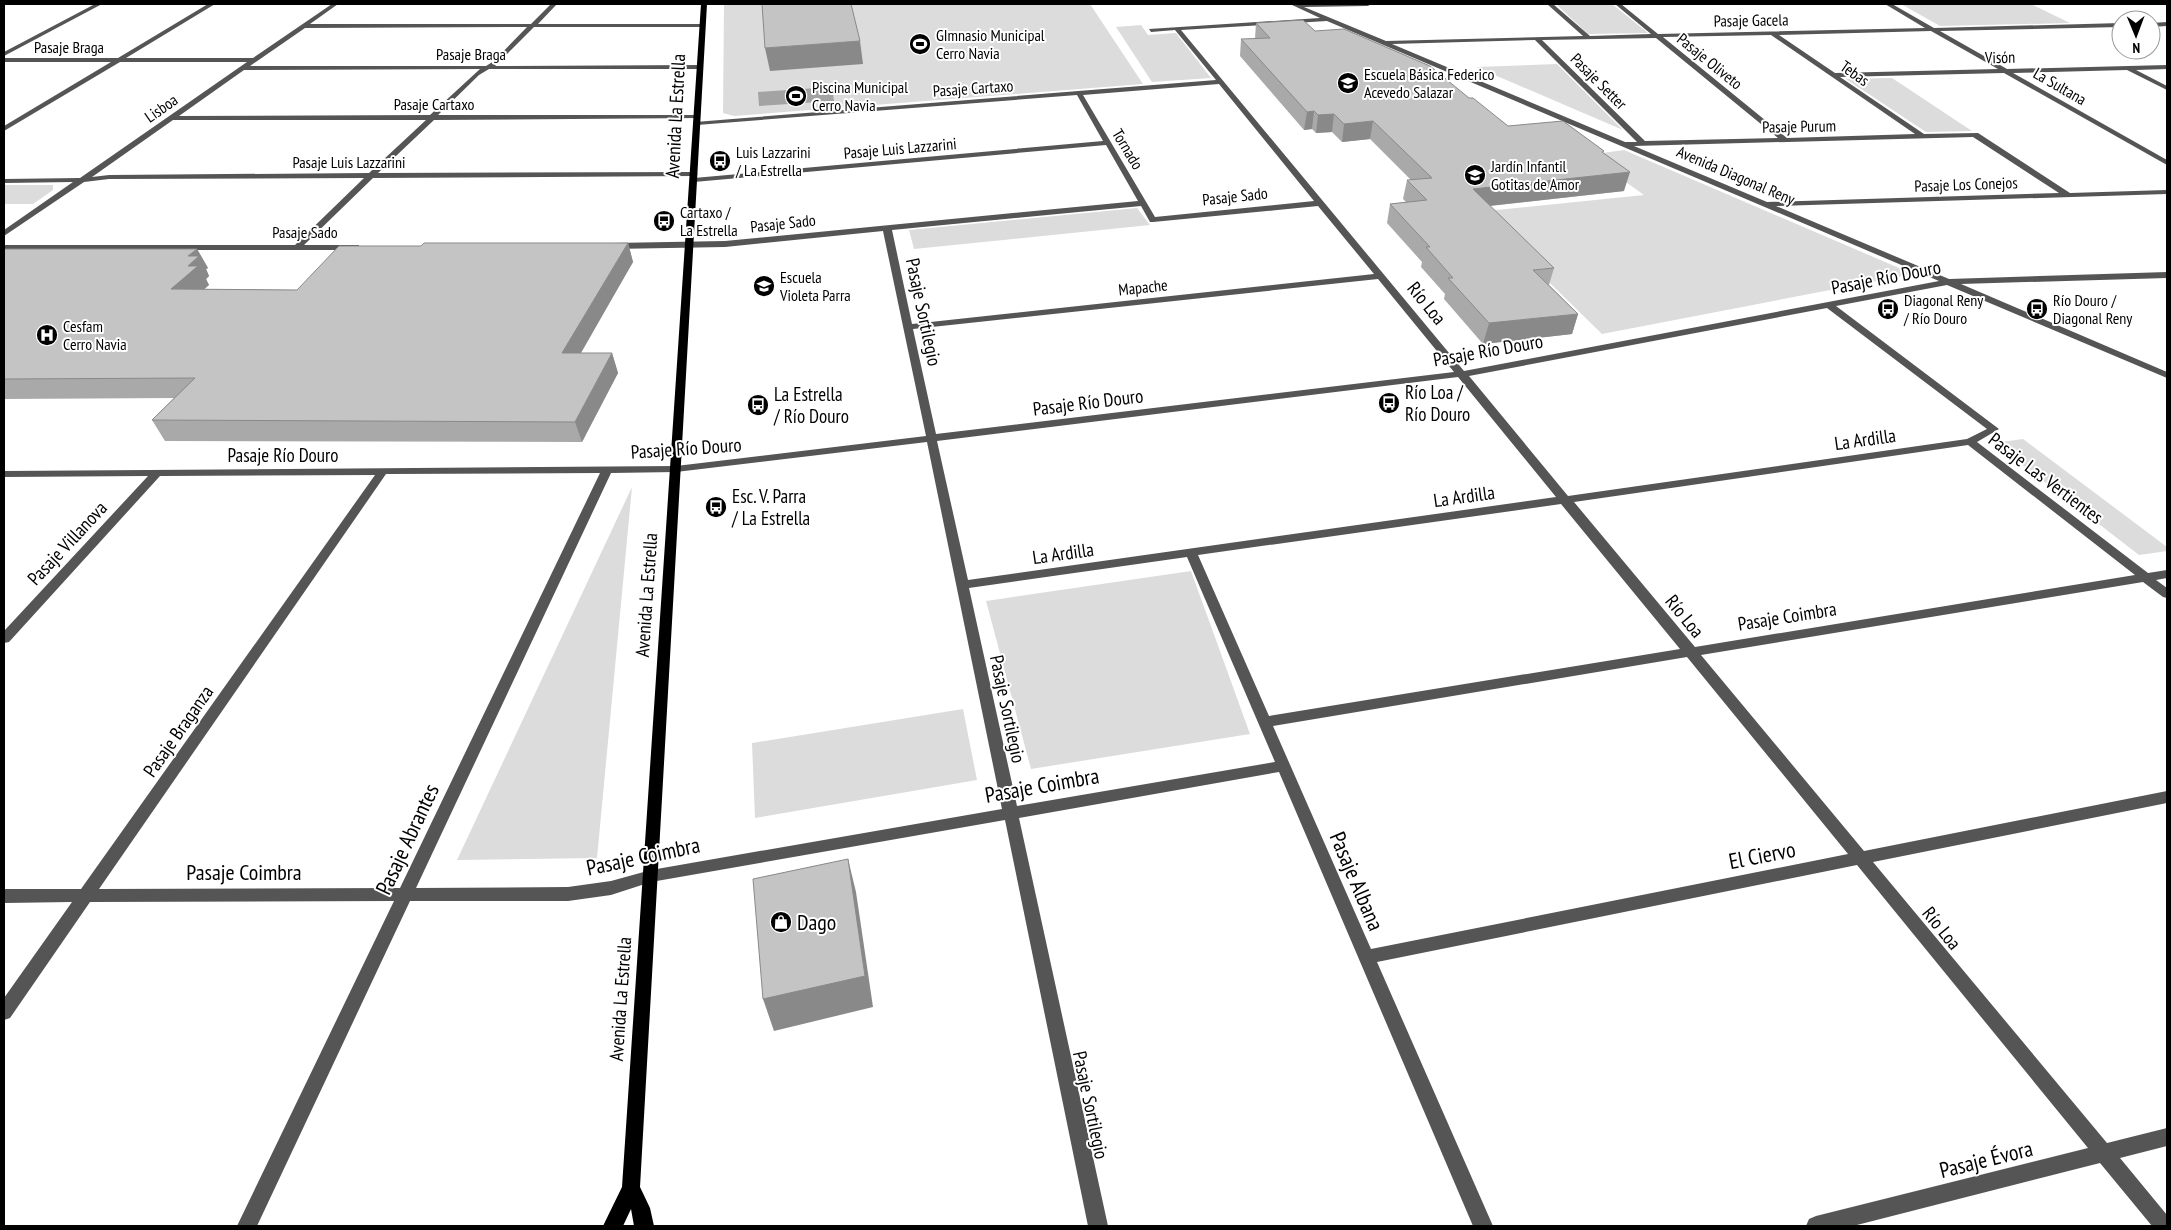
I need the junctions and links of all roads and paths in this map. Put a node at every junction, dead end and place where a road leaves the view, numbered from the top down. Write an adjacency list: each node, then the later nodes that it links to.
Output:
1 (99, 4): 24 (street)
2 (212, 4): 26 (street)
3 (334, 4): 14 (street, Lisboa)
4 (554, 4): 15 (street)
5 (704, 4): 12 (main road, Avenida La Estrella)
6 (1295, 4): 7 (street); 11 (street, Avenida Diagonal Reny)
7 (1368, 4)
8 (1550, 4): 21 (street)
9 (1618, 4): 20 (street, Pasaje Oliveto)
10 (1888, 4): 18 (street, La Sultana)
11 (1329, 19): 16 (street); 23 (street, Avenida Diagonal Reny)
12 (703, 25): 15 (street); 28 (main road, Avenida La Estrella)
13 (2111, 25): 18 (street, Pasaje Gacela)
14 (302, 26): 15 (street); 27 (street, Lisboa)
15 (532, 26): 31 (street)
16 (1176, 29): 17 (street); 35 (street, Río Loa)
17 (1151, 30)
18 (1933, 30): 19 (street, Pasaje Gacela); 33 (street, La Sultana)
19 (1772, 33): 20 (street, Pasaje Gacela); 34 (street, Tebas)
20 (1657, 36): 21 (street, Pasaje Gacela); 43 (street, Pasaje Oliveto)
21 (1588, 37): 22 (street, Pasaje Gacela)
22 (1536, 38): 23 (street, Pasaje Gacela); 45 (street, Pasaje Setter)
23 (1382, 42): 46 (street, Avenida Diagonal Reny)
24 (4, 54)
25 (4, 60): 26 (street, Pasaje Braga)
26 (118, 60): 27 (street, Pasaje Braga); 41 (street)
27 (254, 60): 30 (street, Lisboa)
28 (700, 66): 31 (street, Pasaje Braga); 40 (main road, Avenida La Estrella)
29 (2167, 67): 32 (street, Visón)
30 (242, 68): 31 (street, Pasaje Braga); 39 (street, Lisboa)
31 (487, 68): 38 (street)
32 (2128, 68): 33 (street, Visón); 36 (street)
33 (2006, 71): 34 (street, Visón); 47 (street, La Sultana)
34 (1833, 75): 42 (street, Tebas)
35 (1221, 82): 37 (street, Pasaje Cartaxo); 54 (street, Río Loa)
36 (2167, 88)
37 (1078, 93): 40 (street, Pasaje Cartaxo); 44 (street, Tornado)
38 (432, 117): 39 (street, Pasaje Cartaxo); 40 (street, Pasaje Cartaxo); 48 (street)
39 (171, 118): 51 (street, Lisboa)
40 (697, 120): 49 (main road, Avenida La Estrella)
41 (4, 129)
42 (1922, 136): 43 (street, Pasaje Purum); 53 (street, Pasaje Purum)
43 (1785, 140): 45 (street, Pasaje Purum)
44 (1108, 143): 49 (street, Pasaje Luis Lazzarini); 55 (street, Tornado)
45 (1643, 143): 46 (street, Pasaje Purum)
46 (1624, 144): 56 (street, Avenida Diagonal Reny)
47 (2167, 162)
48 (372, 176): 49 (street, Pasaje Luis Lazzarini); 51 (street, Pasaje Luis Lazzarini); 62 (street)
49 (694, 177): 61 (main road, Avenida La Estrella)
50 (4, 180): 51 (street, Pasaje Luis Lazzarini)
51 (81, 180): 59 (street, Lisboa)
52 (2167, 192): 53 (street, Pasaje Los Conejos)
53 (2068, 195): 56 (street, Pasaje Los Conejos)
54 (1320, 203): 57 (street, Pasaje Sado); 66 (street, Río Loa)
55 (1144, 204): 57 (street, Tornado); 58 (street, Pasaje Sado)
56 (1765, 204): 67 (street, Avenida Diagonal Reny)
57 (1153, 220)
58 (887, 228): 61 (street, Pasaje Sado); 69 (street, Pasaje Sortilegio)
59 (4, 234)
60 (601, 246): 61 (street, Pasaje Sado)
61 (690, 246): 75 (main road, Avenida La Estrella)
62 (297, 247): 63 (street, Pasaje Sado); 64 (street, Pasaje Sado)
63 (366, 247)
64 (4, 248)
65 (2167, 275): 67 (street, Pasaje Río Douro)
66 (1381, 276): 69 (street, Mapache); 70 (street, Río Loa)
67 (1949, 282): 68 (street, Pasaje Río Douro); 71 (street, Avenida Diagonal Reny)
68 (1829, 305): 70 (street, Pasaje Río Douro); 73 (street, Pasaje Las Vertientes)
69 (908, 327): 72 (street, Pasaje Sortilegio)
70 (1462, 374): 72 (street, Pasaje Río Douro); 79 (street, Río Loa)
71 (2167, 375)
72 (932, 438): 75 (street, Pasaje Río Douro); 83 (street, Pasaje Sortilegio)
73 (1970, 442): 79 (street, La Ardilla); 82 (street, Pasaje Las Vertientes)
74 (607, 470): 75 (street, Pasaje Río Douro); 76 (street, Pasaje Río Douro); 93 (street, Pasaje Abrantes)
75 (676, 470): 92 (main road, Avenida La Estrella)
76 (382, 472): 77 (street, Pasaje Río Douro); 95 (street, Pasaje Braganza)
77 (157, 473): 78 (street, Pasaje Río Douro); 85 (street, Pasaje Villanova)
78 (4, 474)
79 (1565, 500): 80 (street, La Ardilla); 86 (street, Río Loa)
80 (1191, 553): 83 (street, La Ardilla); 87 (street, Pasaje Albana)
81 (2167, 574): 82 (street, Pasaje Coimbra)
82 (2146, 578): 84 (street, Pasaje Las Vertientes); 86 (street, Pasaje Coimbra)
83 (963, 585): 90 (street, Pasaje Sortilegio)
84 (2167, 594)
85 (4, 639)
86 (1690, 652): 87 (street, Pasaje Coimbra); 91 (street, Río Loa)
87 (1265, 722): 88 (street, Pasaje Albana)
88 (1283, 766): 90 (street, Pasaje Coimbra); 96 (street, Pasaje Albana)
89 (2167, 797): 91 (street, El Ciervo)
90 (1010, 813): 92 (street, Pasaje Coimbra); 104 (street, Pasaje Sortilegio)
91 (1861, 858): 96 (street, El Ciervo); 99 (street, Río Loa)
92 (651, 876): 93 (street, Pasaje Coimbra); 100 (main road, Avenida La Estrella)
93 (405, 894): 95 (street, Pasaje Coimbra); 101 (street, Pasaje Abrantes)
94 (4, 896): 95 (street, Pasaje Coimbra)
95 (85, 896): 97 (street, Pasaje Braganza)
96 (1366, 956): 105 (street, Pasaje Albana)
97 (4, 1012)
98 (2167, 1137): 99 (street, Pasaje Évora)
99 (2104, 1153): 106 (street, Pasaje Évora); 107 (street, Río Loa)
100 (631, 1188): 102 (main road, Avenida La Estrella); 103 (main road, Avenida La Estrella)
101 (246, 1226)
102 (613, 1226)
103 (644, 1226)
104 (1098, 1226)
105 (1483, 1226)
106 (1816, 1226)
107 (2164, 1226)

